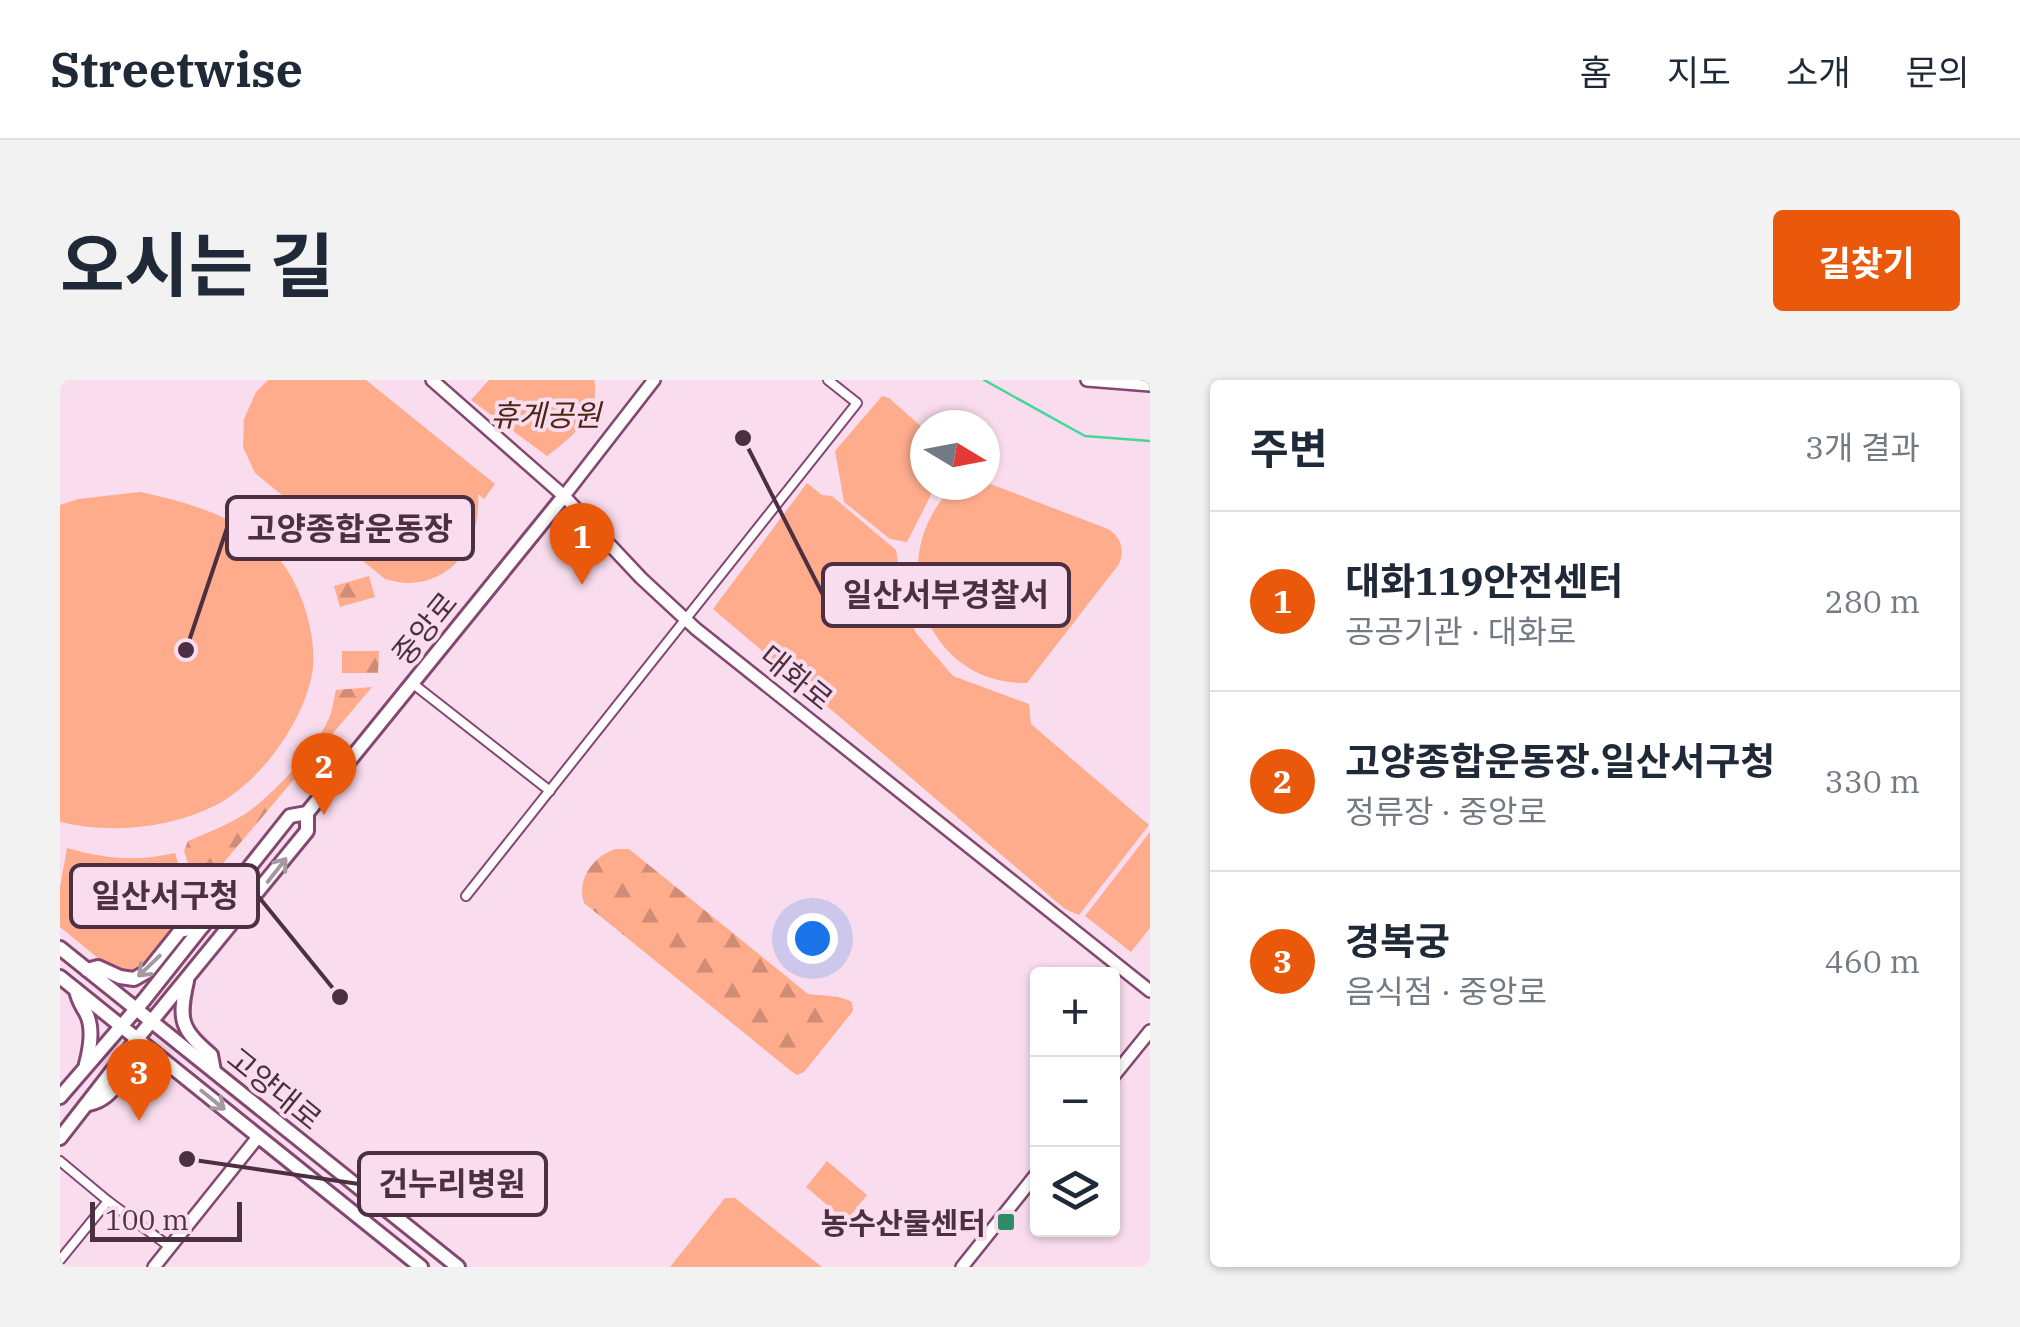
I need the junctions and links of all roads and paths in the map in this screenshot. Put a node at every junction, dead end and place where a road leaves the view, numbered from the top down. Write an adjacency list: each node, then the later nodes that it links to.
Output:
1 (432, 380): 6 (street, 대화로)
2 (654, 380): 6 (street, 중앙로)
3 (828, 380): 7 (street)
4 (1086, 380): 5 (street)
5 (1150, 386)
6 (564, 496): 7 (street, 대화로); 8 (main road, 중앙로)
7 (686, 619): 9 (street); 18 (street, 대화로)
8 (412, 683): 9 (street); 10 (main road, 중앙로)
9 (550, 792): 11 (street)
10 (307, 813): 12 (main road, 중앙로); 15 (main road, 중앙로, one-way to 10)
11 (466, 896)
12 (203, 926): 14 (main road, one-way to 14); 19 (main road, 중앙로)
13 (60, 948): 14 (main road, 고양대로)
14 (88, 970): 19 (main road, 고양대로)
15 (188, 976): 20 (main road, 중앙로); 27 (main road)
16 (60, 977): 17 (main road, 고양대로)
17 (76, 990): 21 (main road, 고양대로); 24 (main road)
18 (1150, 991)
19 (136, 1009): 20 (main road, 고양대로); 21 (main road, 중앙로)
20 (152, 1021): 23 (main road, 중앙로); 27 (main road, 고양대로)
21 (120, 1027): 23 (main road, 고양대로); 24 (main road, 중앙로)
22 (1150, 1032): 25 (street)
23 (136, 1039): 26 (main road, 고양대로); 29 (main road, 중앙로)
24 (85, 1068): 28 (main road, 중앙로)
25 (1120, 1068)
26 (175, 1070): 29 (main road); 30 (main road, 고양대로, one-way to 30)
27 (214, 1071): 39 (main road, 고양대로)
28 (60, 1097)
29 (86, 1104): 31 (main road, 중앙로)
30 (258, 1136): 35 (street); 38 (main road, 고양대로)
31 (60, 1138)
32 (60, 1160): 34 (street)
33 (1030, 1182): 40 (street)
34 (108, 1201): 35 (street); 36 (street)
35 (170, 1247): 37 (street)
36 (60, 1260)
37 (154, 1267)
38 (421, 1267)
39 (458, 1267)
40 (962, 1267)

